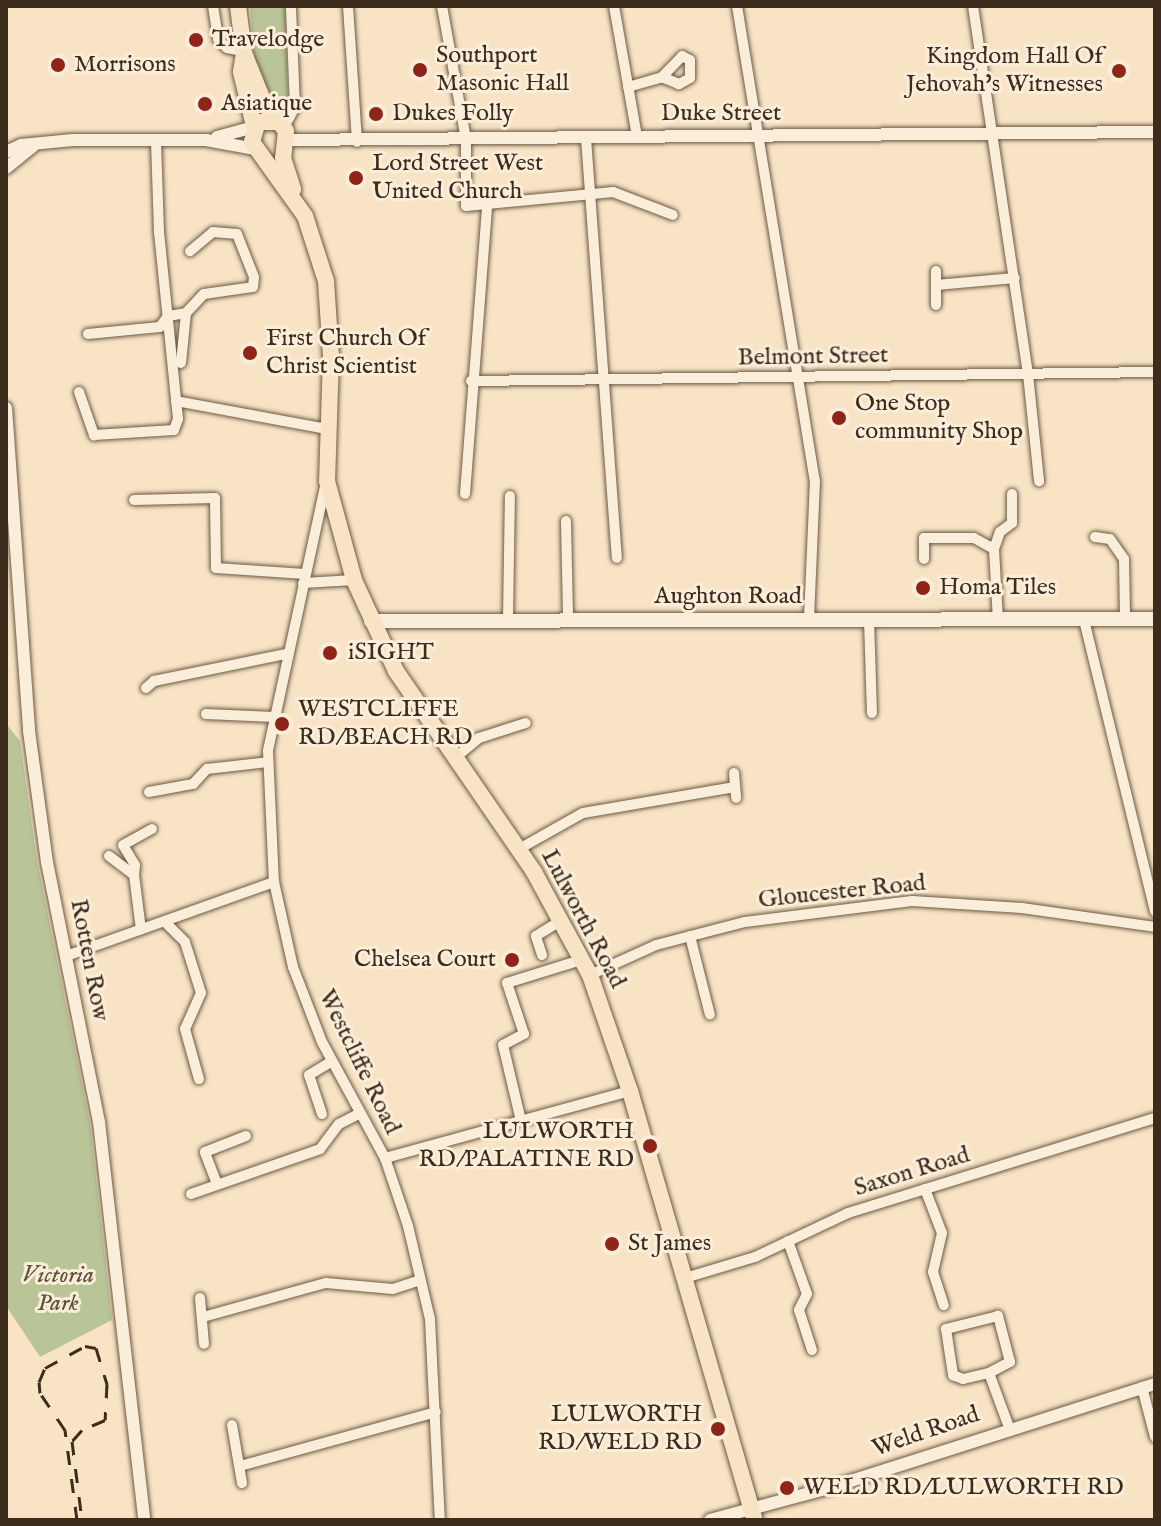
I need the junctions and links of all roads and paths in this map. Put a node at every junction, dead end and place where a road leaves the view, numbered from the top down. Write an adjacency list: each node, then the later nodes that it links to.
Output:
1 (213, 6): 9 (street)
2 (238, 6): 9 (highway)
3 (291, 6): 14 (street)
4 (348, 6): 23 (street)
5 (442, 6): 19 (street)
6 (614, 6): 11 (street)
7 (737, 6): 17 (street)
8 (973, 6): 15 (street)
9 (244, 52): 12 (highway); 14 (highway)
10 (662, 77): 11 (street)
11 (628, 87): 16 (street)
12 (254, 127): 14 (highway); 20 (street); 24 (highway)
13 (1155, 132): 15 (street, Duke Street)
14 (283, 134): 23 (street, Duke Street); 24 (highway); 28 (highway)
15 (995, 134): 17 (street, Duke Street); 33 (street)
16 (637, 136): 17 (street, Duke Street); 18 (street, Duke Street)
17 (761, 136): 42 (street)
18 (586, 138): 19 (street, Duke Street); 27 (street)
19 (466, 139): 23 (street, Duke Street); 29 (street)
20 (206, 140): 21 (street); 24 (street)
21 (156, 141): 22 (street); 37 (street)
22 (40, 142): 25 (street); 26 (street)
23 (357, 142)
24 (256, 149): 28 (highway)
25 (6, 152)
26 (6, 168)
27 (591, 196): 29 (street); 30 (street); 44 (street)
28 (299, 206): 48 (highway, Lulworth Road)
29 (487, 207): 43 (street)
30 (673, 215)
31 (190, 251): 36 (street)
32 (936, 271): 34 (street)
33 (1015, 278): 34 (street); 41 (street)
34 (936, 285): 35 (street)
35 (936, 305)
36 (186, 313): 37 (street); 39 (street)
37 (168, 316): 38 (street); 46 (street)
38 (88, 334)
39 (181, 363)
40 (1155, 372): 41 (street, Belmont Street)
41 (1028, 374): 42 (street, Belmont Street); 50 (street)
42 (802, 376): 44 (street, Belmont Street); 65 (street)
43 (471, 381): 44 (street, Belmont Street); 51 (street)
44 (606, 382): 58 (street)
45 (79, 392): 46 (street)
46 (176, 401): 48 (street)
47 (6, 408): 93 (street, Rotten Row)
48 (327, 429): 49 (highway, Lulworth Road)
49 (327, 481): 60 (street, Westcliffe Road); 61 (highway, Lulworth Road)
50 (1039, 481)
51 (465, 494)
52 (1012, 494): 57 (street)
53 (510, 496): 62 (street)
54 (134, 500): 60 (street)
55 (566, 521): 63 (street)
56 (1095, 537): 64 (street)
57 (994, 549): 59 (street); 70 (street)
58 (617, 558)
59 (924, 559)
60 (304, 579): 61 (street); 71 (street, Westcliffe Road)
61 (354, 580): 69 (highway, Lulworth Road)
62 (508, 618): 63 (main road, Aughton Road); 69 (main road, Aughton Road)
63 (568, 618): 65 (main road, Aughton Road)
64 (1125, 618): 67 (main road, Aughton Road); 68 (main road, Aughton Road)
65 (809, 619): 66 (main road, Aughton Road)
66 (869, 619): 70 (main road, Aughton Road); 73 (street)
67 (1155, 619)
68 (1084, 620): 70 (main road, Aughton Road); 86 (street)
69 (371, 621): 77 (highway, Lulworth Road)
70 (998, 621)
71 (286, 654): 72 (street); 75 (street, Westcliffe Road)
72 (146, 688)
73 (872, 713)
74 (206, 714): 75 (street)
75 (274, 717): 78 (street, Westcliffe Road)
76 (526, 723): 77 (street)
77 (455, 758): 82 (highway, Lulworth Road)
78 (268, 762): 80 (street); 85 (street, Westcliffe Road)
79 (734, 773): 82 (street)
80 (149, 792)
81 (152, 829): 84 (street)
82 (519, 849): 87 (highway, Lulworth Road)
83 (109, 856): 84 (street)
84 (134, 875): 90 (street)
85 (274, 882): 88 (street); 97 (street, Westcliffe Road)
86 (1155, 911)
87 (560, 921): 92 (street); 94 (highway, Lulworth Road)
88 (165, 922): 90 (street); 98 (street)
89 (1155, 927): 91 (street, Gloucester Road)
90 (141, 930): 93 (street)
91 (690, 936): 95 (street, Gloucester Road); 96 (street)
92 (542, 955)
93 (66, 956): 126 (street, Rotten Row)
94 (581, 960): 95 (highway, Lulworth Road); 103 (street)
95 (590, 975): 99 (highway, Lulworth Road)
96 (710, 1015)
97 (332, 1061): 100 (street); 101 (street, Westcliffe Road)
98 (199, 1079)
99 (630, 1091): 103 (street); 110 (highway, Lulworth Road)
100 (322, 1114)
101 (359, 1114): 105 (street, Westcliffe Road); 106 (street)
102 (1155, 1118): 107 (street, Saxon Road)
103 (521, 1121): 105 (street)
104 (246, 1136): 106 (street)
105 (385, 1158): 111 (street, Westcliffe Road)
106 (217, 1184): 108 (street)
107 (925, 1189): 109 (street, Saxon Road); 113 (street)
108 (191, 1194)
109 (788, 1241): 110 (street, Saxon Road); 116 (street)
110 (685, 1278): 125 (highway, Lulworth Road)
111 (420, 1280): 114 (street); 119 (street, Westcliffe Road)
112 (200, 1298): 114 (street)
113 (944, 1305)
114 (203, 1317): 115 (street)
115 (204, 1344)
116 (812, 1350)
117 (989, 1373): 117 (street); 121 (street)
118 (1148, 1386): 121 (street, Weld Road); 122 (street)
119 (436, 1412): 123 (street); 127 (street, Westcliffe Road)
120 (232, 1425): 123 (street)
121 (1009, 1427): 125 (street, Weld Road)
122 (1155, 1437)
123 (240, 1466): 124 (street)
124 (242, 1483)
125 (753, 1513): 128 (street, Weld Road)
126 (144, 1520)
127 (440, 1520)
128 (710, 1520)

